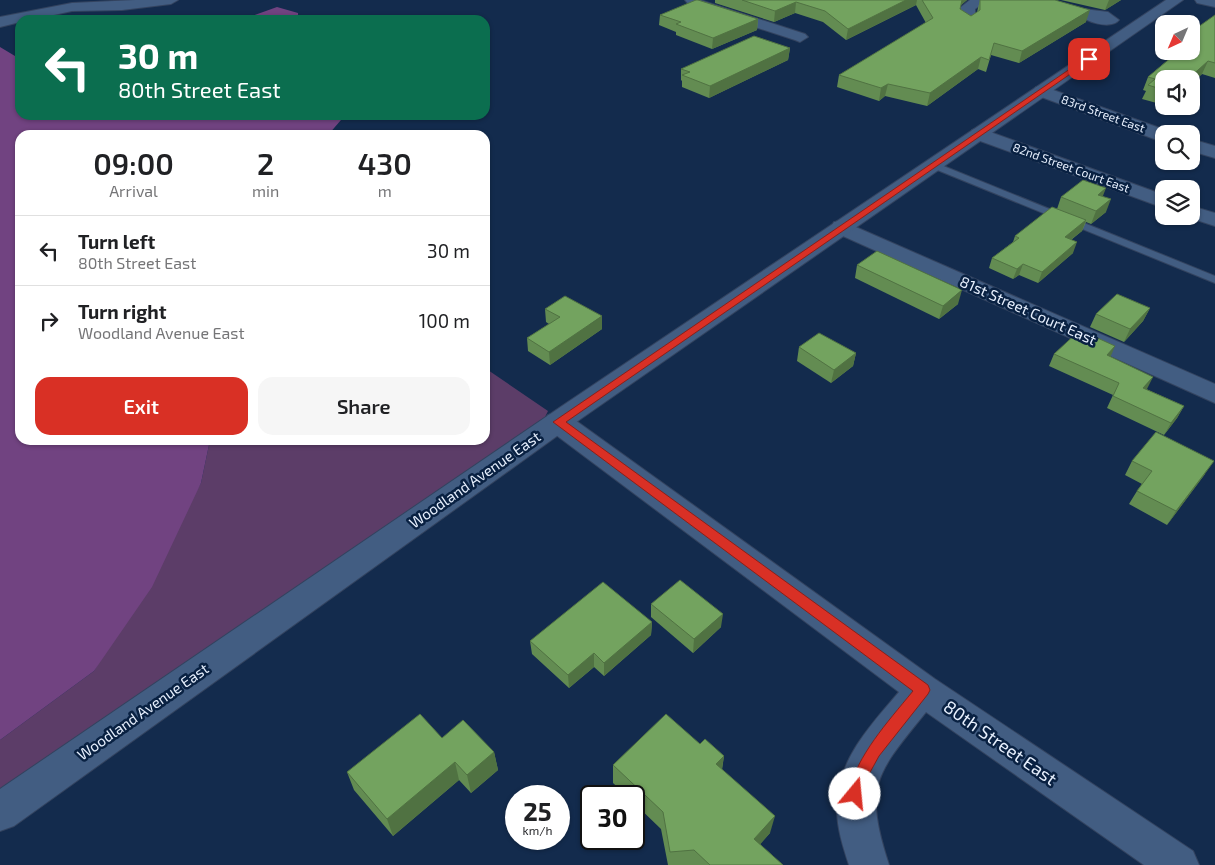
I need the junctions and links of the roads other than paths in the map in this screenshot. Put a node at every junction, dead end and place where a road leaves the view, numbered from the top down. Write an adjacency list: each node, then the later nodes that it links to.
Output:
1 (172, 0): 8 (street)
2 (692, 0): 13 (street)
3 (981, 0): 10 (street)
4 (1176, 0): 12 (street, Woodland Avenue East)
5 (1202, 0): 6 (street)
6 (1215, 3)
7 (1078, 11): 12 (street)
8 (34, 15)
9 (15, 19): 11 (street)
10 (967, 21)
11 (0, 22)
12 (1125, 23): 14 (street, Woodland Avenue East)
13 (800, 37)
14 (1042, 91): 15 (street, 83rd Street East); 16 (street, Woodland Avenue East)
15 (1155, 133)
16 (979, 134): 19 (street, Woodland Avenue East); 20 (street, 82nd Street Court East)
17 (1200, 148): 18 (street)
18 (1215, 152)
19 (933, 165): 23 (street, Woodland Avenue East); 24 (lane)
20 (1155, 199)
21 (1200, 215): 22 (street)
22 (1215, 220)
23 (842, 227): 25 (street, 81st Street Court East); 26 (street, Woodland Avenue East)
24 (1215, 280)
25 (1215, 394)
26 (558, 422): 27 (street, 80th Street East); 28 (street, Woodland Avenue East)
27 (922, 690): 29 (street); 30 (street, 80th Street East)
28 (0, 812)
29 (869, 865)
30 (1179, 865)

